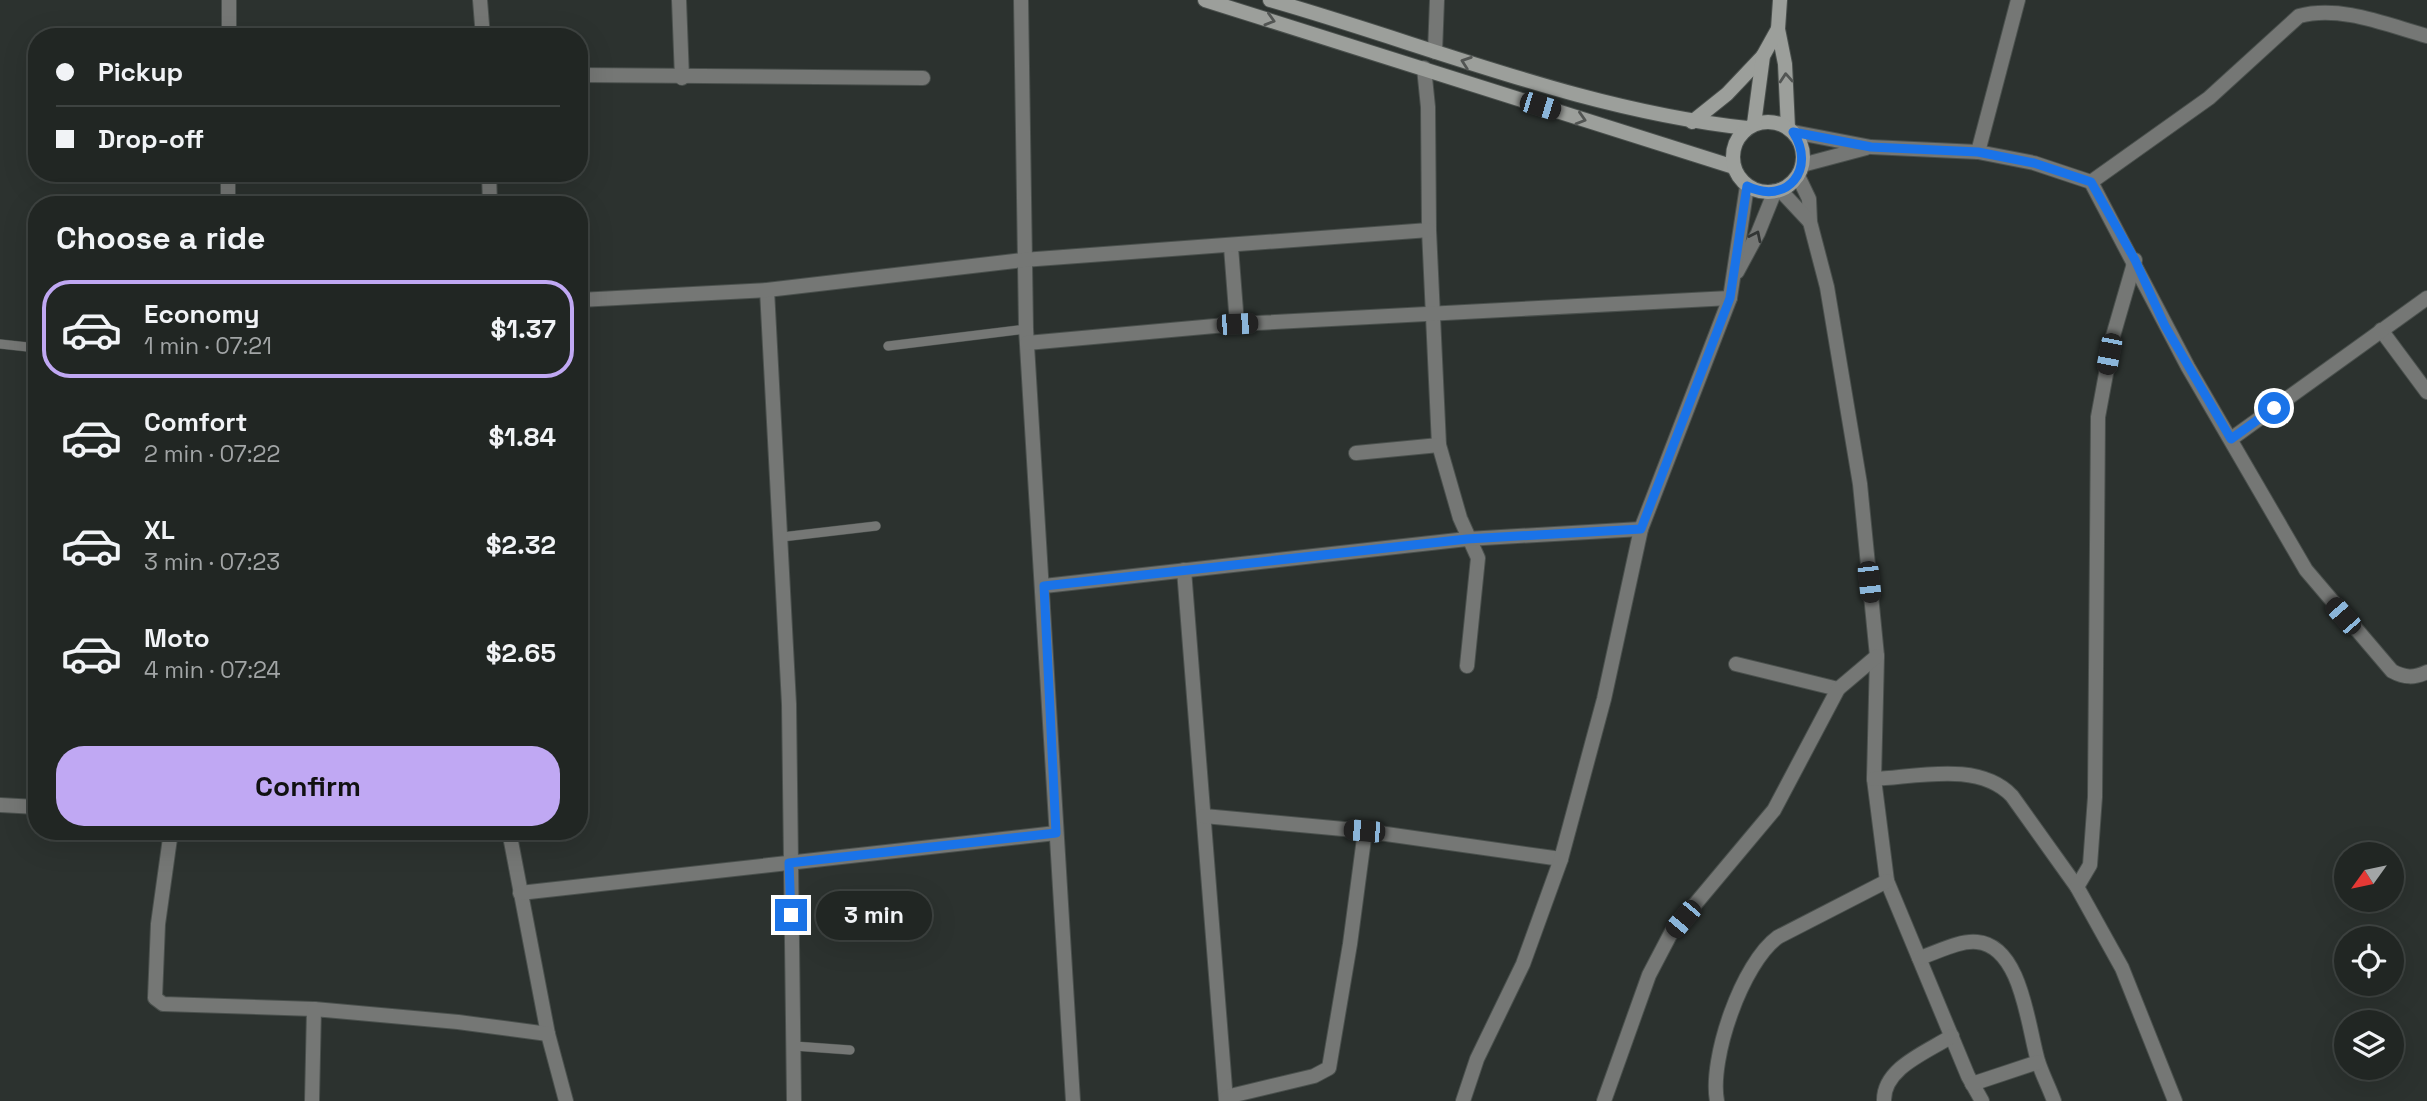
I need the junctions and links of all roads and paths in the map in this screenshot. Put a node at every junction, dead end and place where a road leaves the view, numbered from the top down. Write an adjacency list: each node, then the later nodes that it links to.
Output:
1 (229, 0): 10 (street)
2 (480, 0): 11 (street)
3 (679, 0): 19 (street)
4 (1021, 0): 35 (street)
5 (1205, 0): 16 (street, one-way to 16)
6 (1270, 0): 14 (street)
7 (1437, 0): 14 (street)
8 (1780, 0): 12 (street)
9 (2018, 0): 26 (street)
10 (229, 28)
11 (482, 28)
12 (1778, 29): 15 (street); 24 (street, one-way to 12)
13 (2427, 36): 29 (street)
14 (1435, 52): 17 (street, one-way to 14)
15 (1763, 56): 22 (street); 23 (street)
16 (1424, 68): 21 (street); 33 (street)
17 (1494, 72): 21 (street); 22 (street)
18 (588, 75): 19 (street)
19 (682, 78): 20 (street)
20 (923, 78)
21 (1489, 91): 27 (street, one-way to 27)
22 (1692, 122): 23 (street)
23 (1751, 126): 24 (street); 27 (street)
24 (1791, 130): 25 (street); 28 (street)
25 (1871, 147): 26 (street); 28 (street)
26 (1978, 152): 29 (street)
27 (1734, 167): 30 (street)
28 (1800, 170): 31 (street); 32 (street)
29 (2091, 182): 36 (street)
30 (1747, 186): 31 (street); 37 (street)
31 (1778, 190): 32 (street); 37 (street, one-way to 31)
32 (1810, 222): 59 (street)
33 (1429, 230): 34 (street); 42 (street)
34 (1231, 247): 35 (street); 43 (street)
35 (1023, 260): 38 (street); 45 (street)
36 (2135, 260): 50 (street); 75 (street)
37 (1733, 280): 39 (street)
38 (767, 290): 41 (street); 55 (street)
39 (1730, 298): 42 (street); 54 (street)
40 (2427, 298): 44 (street)
41 (588, 300)
42 (1434, 313): 43 (street); 51 (street)
43 (1237, 324): 45 (street)
44 (2381, 330): 49 (street); 50 (street)
45 (1027, 336): 47 (lane); 58 (street)
46 (0, 344): 48 (lane)
47 (888, 346)
48 (28, 347)
49 (2427, 392)
50 (2231, 439): 62 (street)
51 (1439, 445): 52 (street); 56 (street)
52 (1356, 453)
53 (876, 526): 55 (lane)
54 (1641, 529): 56 (street); 72 (street)
55 (782, 537): 73 (street)
56 (1467, 539): 57 (street); 61 (street)
57 (1184, 570): 58 (street); 67 (street)
58 (1044, 586): 69 (street)
59 (1877, 656): 63 (street); 64 (street)
60 (1736, 664): 63 (street)
61 (1467, 666)
62 (2427, 672)
63 (1838, 690): 91 (street)
64 (1874, 779): 74 (street); 75 (street)
65 (0, 805): 66 (street)
66 (28, 807)
67 (1203, 817): 68 (street); 85 (street)
68 (1364, 831): 72 (street); 85 (street)
69 (1056, 833): 73 (street); 89 (street)
70 (170, 840): 78 (street)
71 (511, 840): 76 (street)
72 (1561, 859): 90 (street)
73 (789, 863): 76 (street); 81 (street)
74 (1887, 881): 77 (street); 92 (street)
75 (2077, 887): 96 (street)
76 (520, 894): 79 (street)
77 (1919, 958): 80 (street); 83 (street)
78 (314, 1009): 79 (street); 86 (street)
79 (548, 1034): 87 (street)
80 (1952, 1036): 84 (street); 93 (street)
81 (794, 1046): 82 (lane); 88 (street)
82 (850, 1050)
83 (2038, 1062): 84 (street); 95 (street)
84 (1972, 1084): 94 (street)
85 (1226, 1099)
86 (312, 1101)
87 (566, 1101)
88 (794, 1101)
89 (1073, 1101)
90 (1463, 1101)
91 (1604, 1101)
92 (1717, 1101)
93 (1884, 1101)
94 (1982, 1101)
95 (2054, 1101)
96 (2175, 1101)

